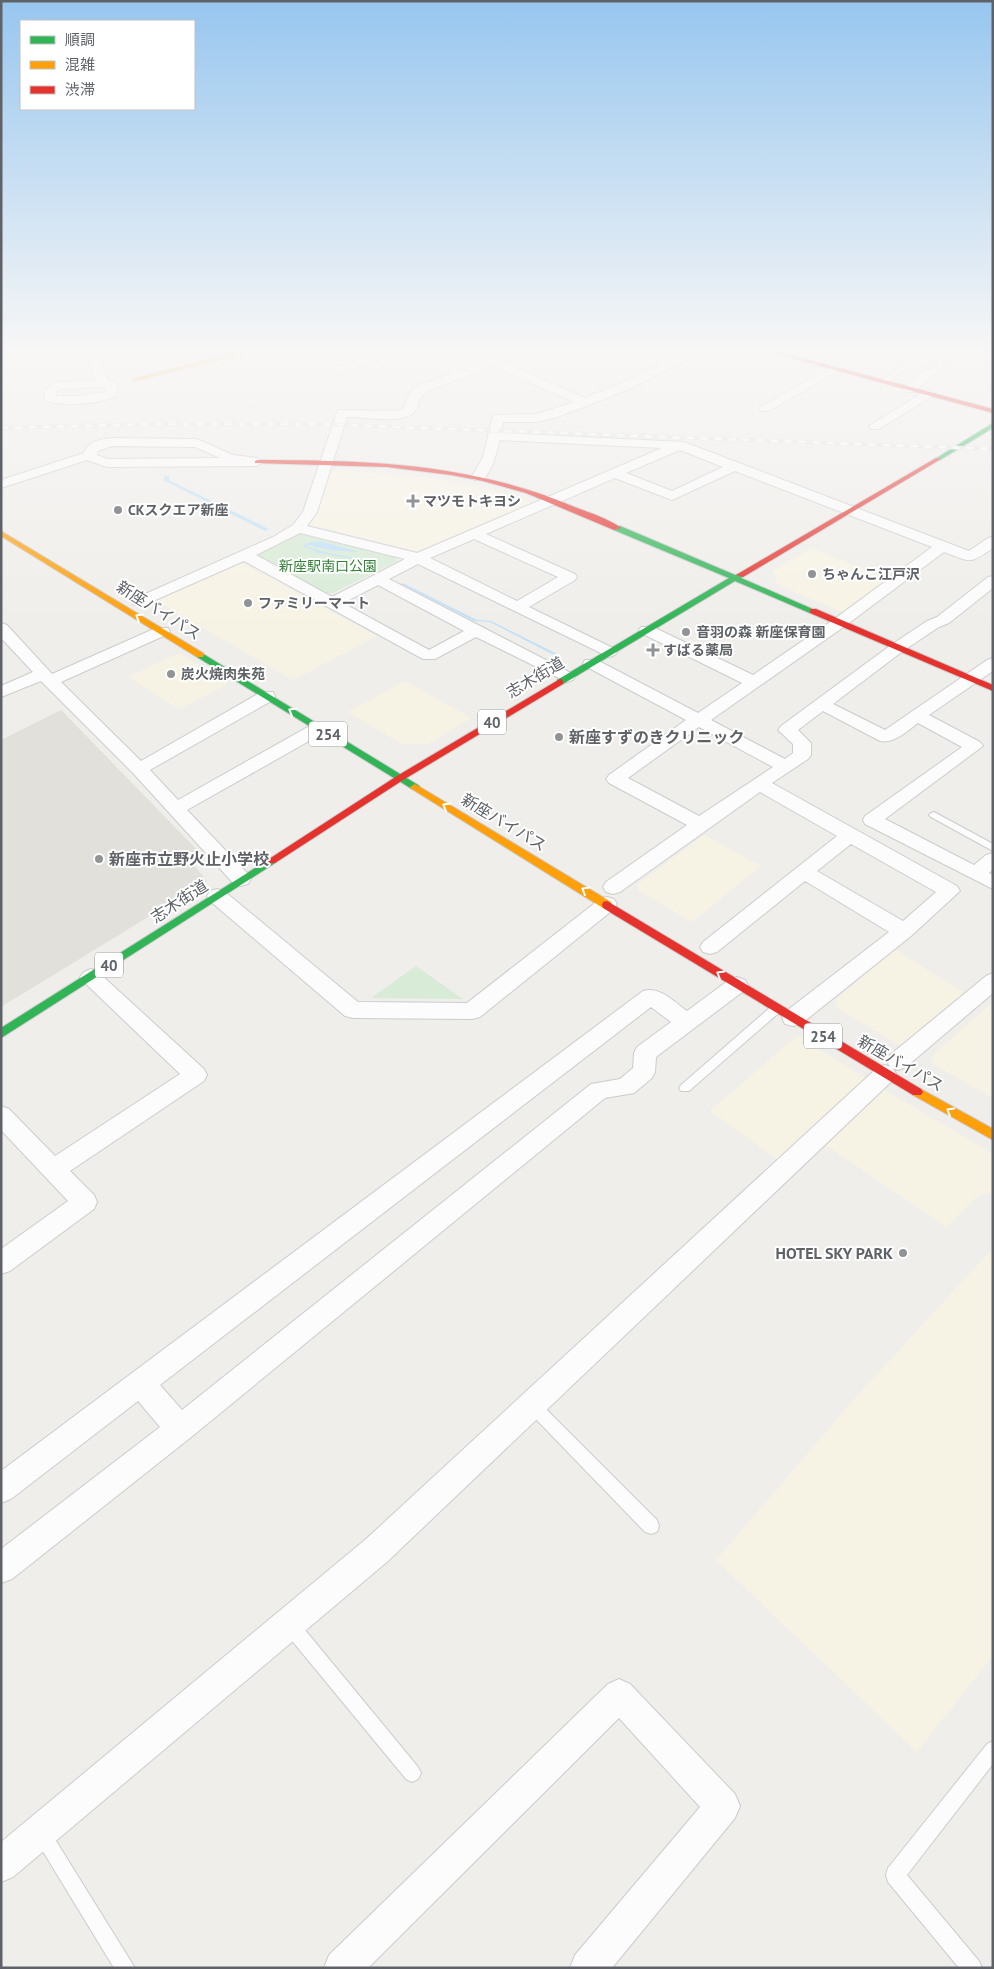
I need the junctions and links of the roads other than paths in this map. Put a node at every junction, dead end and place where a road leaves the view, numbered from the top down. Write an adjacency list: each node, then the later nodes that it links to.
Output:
1 (333, 442): 8 (street)
2 (492, 442): 13 (street)
3 (615, 442): 5 (street)
4 (966, 442): 16 (main road, 志木街道 / 40)
5 (679, 445): 11 (street); 12 (street)
6 (211, 450): 7 (street); 9 (street); 10 (street)
7 (90, 455): 9 (street); 14 (street)
8 (327, 461): 10 (main road); 13 (main road); 17 (street)
9 (194, 462): 10 (street)
10 (257, 462)
11 (735, 466): 12 (street); 16 (street)
12 (614, 473): 15 (street)
13 (479, 477): 15 (main road)
14 (1, 484)
15 (551, 500): 19 (street); 24 (main road)
16 (850, 509): 21 (street); 24 (main road, 志木街道 / 40)
17 (298, 528): 22 (street); 23 (street)
18 (1, 533): 33 (main road, 新座バイパス / 254, one-way to 18)
19 (476, 534): 23 (street); 29 (street)
20 (993, 541): 21 (street)
21 (943, 546): 30 (street)
22 (244, 555): 27 (street); 28 (street)
23 (418, 558): 25 (street); 29 (street)
24 (734, 578): 30 (main road); 32 (main road, 志木街道 / 40)
25 (378, 579): 28 (street); 34 (street)
26 (993, 580): 35 (street)
27 (139, 602)
28 (331, 603): 34 (street)
29 (517, 607): 36 (street)
30 (839, 623): 35 (main road); 42 (street)
31 (1, 628): 40 (street)
32 (647, 630): 36 (main road, 志木街道 / 40); 42 (street)
33 (162, 631): 40 (street); 45 (main road, 新座バイパス / 254)
34 (476, 631): 39 (street)
35 (897, 648): 41 (main road); 46 (street)
36 (610, 652): 37 (main road, 志木街道 / 40)
37 (591, 663): 39 (main road, 志木街道 / 40); 48 (street)
38 (993, 663): 41 (street)
39 (567, 677): 52 (main road, 志木街道 / 40)
40 (46, 678): 44 (street); 51 (street)
41 (971, 679): 43 (main road); 47 (street)
42 (754, 682): 48 (street)
43 (993, 688)
44 (1, 692)
45 (267, 696): 49 (main road, 新座バイパス / 254, one-way to 45); 51 (street)
46 (823, 705): 47 (street); 50 (street)
47 (916, 715): 61 (street)
48 (699, 720): 50 (street); 56 (street)
49 (319, 728): 52 (main road, 新座バイパス / 254); 54 (street)
50 (785, 766): 53 (street)
51 (139, 769): 54 (street)
52 (400, 778): 62 (main road, 志木街道 / 40); 63 (main road, 新座バイパス / 254, one-way to 52)
53 (760, 784): 56 (street); 57 (street)
54 (175, 809): 62 (street)
55 (934, 815): 58 (lane)
56 (700, 824): 63 (street)
57 (850, 835): 60 (street); 65 (street)
58 (993, 848)
59 (993, 859): 61 (street)
60 (804, 872): 65 (street); 66 (street)
61 (984, 878)
62 (242, 879): 64 (main road, 志木街道 / 40)
63 (611, 891): 64 (street); 69 (main road, 新座バイパス / 254, one-way to 63)
64 (217, 896): 67 (main road, 志木街道 / 40)
65 (904, 931): 70 (street)
66 (710, 947)
67 (91, 977): 72 (main road, 志木街道 / 40); 77 (street)
68 (993, 981): 73 (street)
69 (737, 985): 70 (main road, 新座バイパス / 254); 71 (street)
70 (799, 1009): 73 (main road, 新座バイパス / 254); 74 (lane)
71 (687, 1022): 79 (street); 81 (street)
72 (1, 1034)
73 (895, 1064): 76 (main road, 新座バイパス / 254, one-way to 73); 80 (street)
74 (685, 1088)
75 (1, 1115): 77 (street)
76 (993, 1135)
77 (54, 1169): 78 (street)
78 (1, 1263)
79 (141, 1384): 81 (street); 82 (street)
80 (532, 1405): 83 (lane); 85 (street)
81 (180, 1429): 84 (street)
82 (1, 1489)
83 (651, 1526)
84 (1, 1568)
85 (289, 1624): 87 (lane); 88 (street)
86 (993, 1750): 93 (lane)
87 (412, 1773)
88 (41, 1832): 89 (street); 90 (lane)
89 (1, 1865)
90 (126, 1968)
91 (342, 1968): 92 (street)
92 (588, 1968)
93 (972, 1968)

